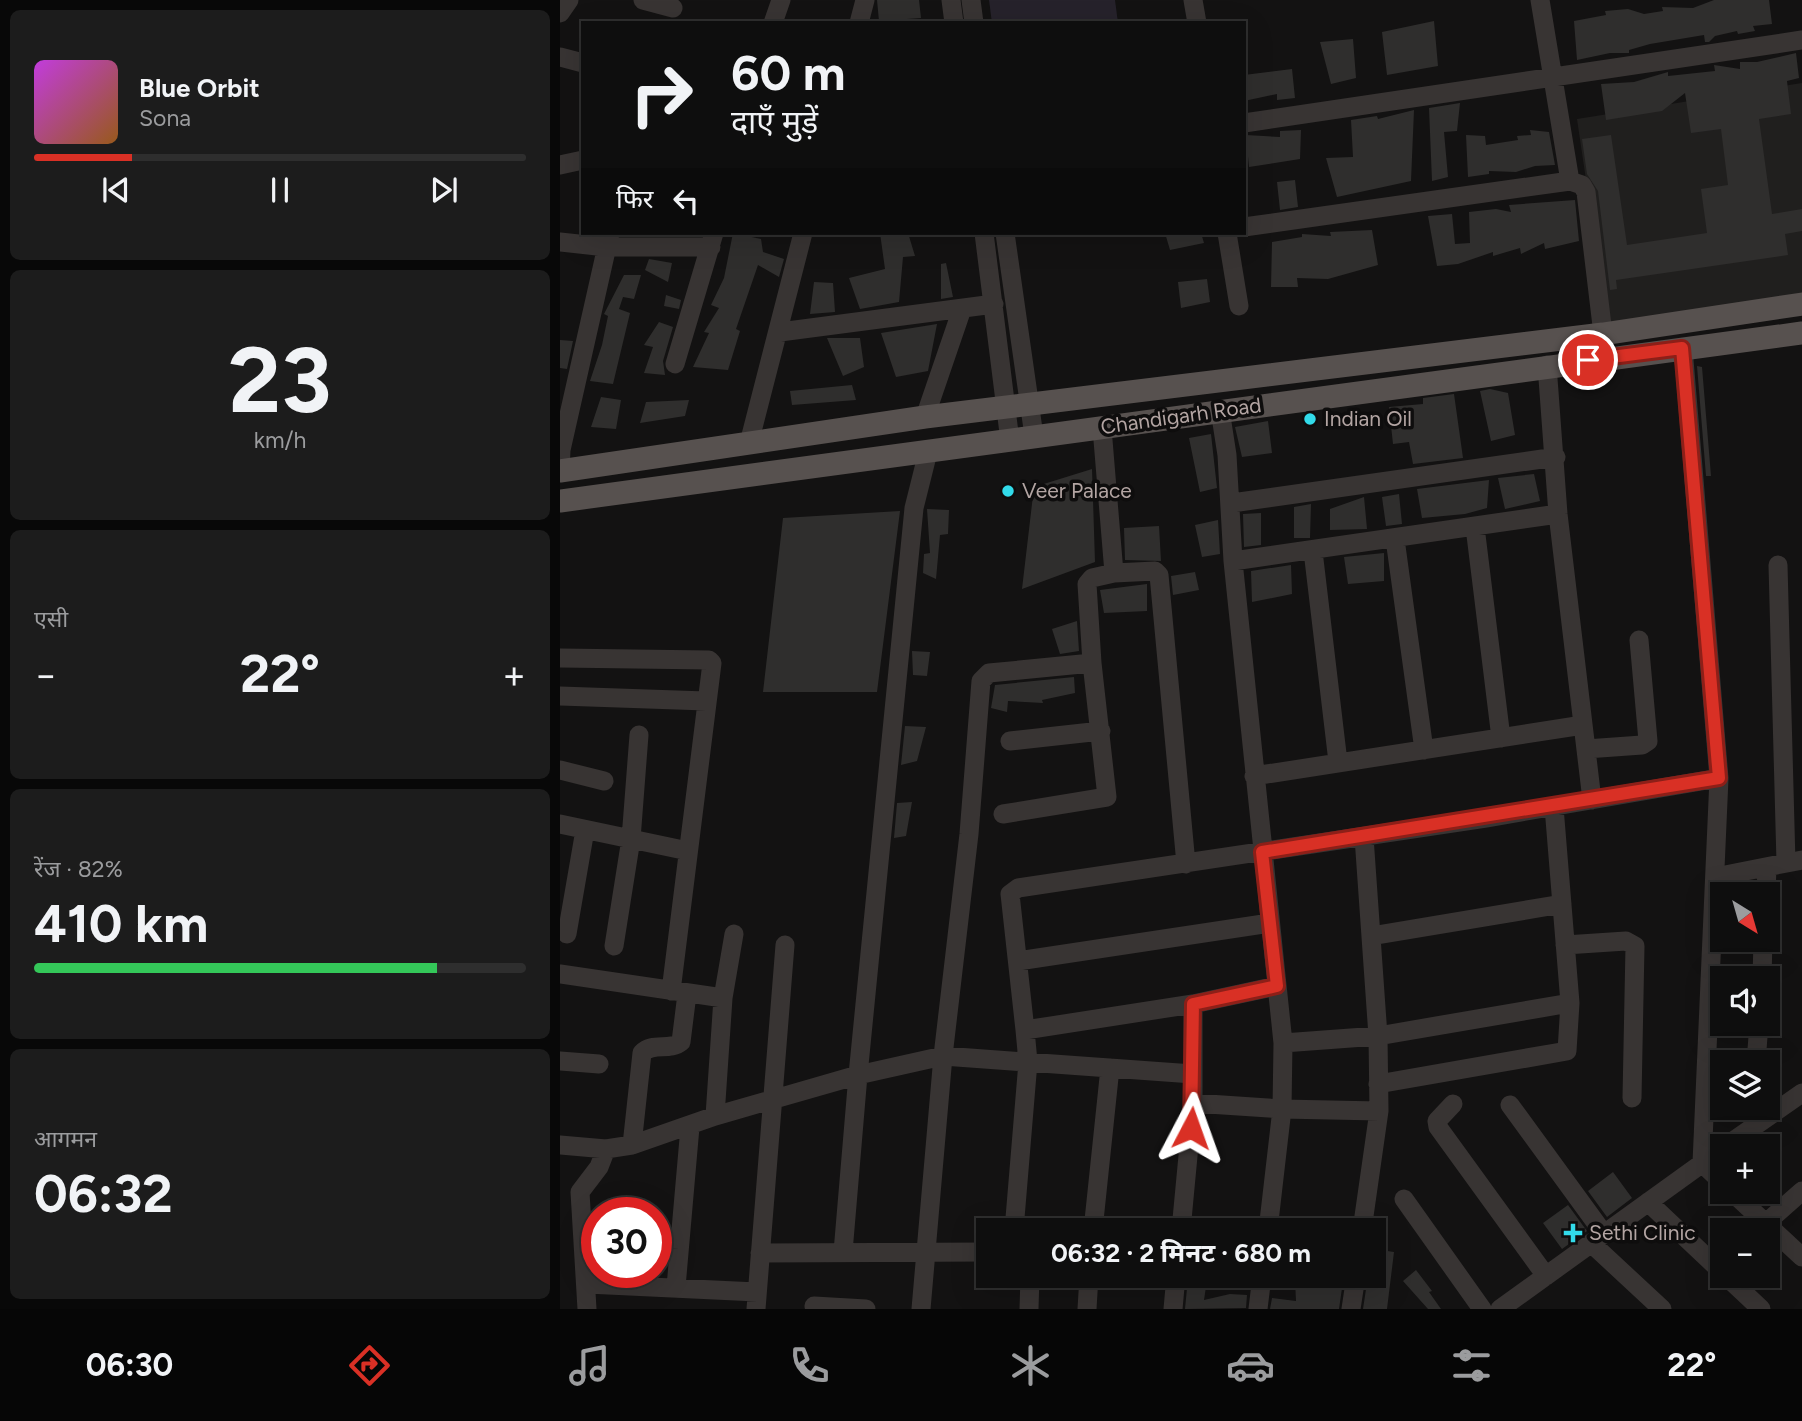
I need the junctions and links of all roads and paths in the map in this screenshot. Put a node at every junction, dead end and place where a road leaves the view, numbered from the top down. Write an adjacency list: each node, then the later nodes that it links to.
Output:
1 (569, 0): 10 (street)
2 (643, 0): 9 (street)
3 (781, 0): 11 (street)
4 (864, 0): 12 (street)
5 (951, 0): 13 (street)
6 (971, 0): 14 (street)
7 (1193, 0): 15 (street)
8 (1541, 0): 19 (street)
9 (672, 10)
10 (560, 13)
11 (774, 21)
12 (859, 21)
13 (954, 21)
14 (974, 21)
15 (1197, 21)
16 (1802, 40): 19 (street)
17 (560, 57): 18 (street)
18 (581, 62)
19 (1553, 79): 20 (street); 23 (street)
20 (1246, 123)
21 (581, 160): 22 (street)
22 (560, 165)
23 (1570, 181): 24 (street); 38 (street)
24 (1246, 227)
25 (803, 235): 36 (street)
26 (984, 235): 32 (street)
27 (1005, 235): 42 (street)
28 (1227, 235): 34 (street)
29 (608, 240): 30 (street); 31 (street); 52 (street)
30 (713, 240): 40 (street)
31 (560, 242)
32 (994, 304): 35 (street); 43 (street)
33 (1802, 304): 38 (main road, Chandigarh Road)
34 (1239, 306)
35 (962, 309): 36 (street); 45 (street)
36 (780, 332): 49 (street)
37 (1802, 333): 39 (main road, Chandigarh Road)
38 (1603, 334): 42 (main road, Chandigarh Road)
39 (1682, 348): 41 (main road, Chandigarh Road); 77 (street)
40 (675, 364)
41 (1547, 365): 44 (main road, Chandigarh Road); 51 (street)
42 (1030, 405): 43 (main road, Chandigarh Road); 47 (street)
43 (1006, 407): 45 (main road, Chandigarh Road); 48 (street)
44 (1220, 410): 46 (main road, Chandigarh Road); 54 (street)
45 (925, 417): 49 (main road, Chandigarh Road)
46 (1102, 428): 47 (main road, Chandigarh Road); 61 (street)
47 (1034, 436): 48 (main road, Chandigarh Road)
48 (1010, 441): 50 (main road, Chandigarh Road)
49 (749, 443): 52 (main road, Chandigarh Road)
50 (928, 452): 53 (main road, Chandigarh Road); 116 (street)
51 (1556, 457): 54 (street); 55 (street)
52 (560, 471)
53 (560, 501)
54 (1232, 503): 59 (street)
55 (1558, 514): 56 (street); 67 (street)
56 (1475, 527): 57 (street); 70 (street)
57 (1395, 539): 58 (street); 72 (street)
58 (1313, 551): 59 (street); 74 (street)
59 (1233, 561): 76 (street)
60 (1778, 565): 89 (street)
61 (1114, 573): 64 (street); 88 (street)
62 (1639, 640): 73 (street)
63 (560, 658): 66 (street)
64 (1092, 663): 68 (street); 110 (street)
65 (560, 696): 66 (street)
66 (706, 701): 86 (street)
67 (1583, 725): 70 (street); 73 (street)
68 (1101, 731): 71 (street); 81 (street)
69 (639, 735): 85 (street)
70 (1501, 738): 72 (street)
71 (1010, 741)
72 (1423, 750): 74 (street)
73 (1586, 750): 79 (street)
74 (1338, 762): 76 (street)
75 (560, 770): 78 (street)
76 (1254, 776): 87 (street)
77 (1719, 778): 79 (street); 90 (street)
78 (604, 780)
79 (1592, 800): 80 (street)
80 (1554, 807): 84 (street); 92 (street)
81 (1003, 814)
82 (560, 824): 83 (street)
83 (585, 830): 85 (street); 94 (street)
84 (1364, 837): 87 (street); 96 (street)
85 (631, 839): 86 (street); 99 (street)
86 (688, 851): 103 (street)
87 (1262, 852): 88 (street); 93 (street)
88 (1186, 864): 100 (street)
89 (1785, 864): 90 (street); 91 (street)
90 (1714, 877): 135 (street)
91 (1774, 882)
92 (1562, 904): 96 (street); 98 (street)
93 (1270, 923): 100 (street); 102 (street)
94 (567, 934)
95 (734, 934): 104 (street)
96 (1371, 936): 108 (street)
97 (785, 945): 119 (street)
98 (1565, 945): 105 (street); 120 (street)
99 (614, 946)
100 (1018, 961): 107 (street)
101 (560, 974): 103 (street)
102 (1277, 986): 106 (street); 109 (street)
103 (679, 992): 104 (street); 132 (street)
104 (723, 998): 126 (street)
105 (1570, 1003): 108 (street); 117 (street)
106 (1193, 1004): 107 (street); 115 (street)
107 (1025, 1030): 112 (street)
108 (1378, 1035): 109 (street); 117 (street)
109 (1283, 1043): 124 (street)
110 (943, 1056): 112 (street); 116 (street); 154 (street)
111 (560, 1061): 113 (street)
112 (1028, 1062): 114 (street); 142 (street)
113 (599, 1064)
114 (1110, 1068): 115 (street); 143 (street)
115 (1194, 1074): 121 (street)
116 (858, 1075): 119 (street); 153 (street)
117 (1378, 1084): 125 (street)
118 (1801, 1097): 129 (street)
119 (774, 1098): 126 (street); 156 (street)
120 (1632, 1098)
121 (1193, 1103): 124 (street); 144 (street)
122 (1453, 1104): 159 (street)
123 (1510, 1105): 150 (street)
124 (1282, 1110): 125 (street); 145 (street)
125 (1380, 1111): 146 (street)
126 (715, 1115): 128 (street)
127 (1753, 1120): 129 (street)
128 (690, 1127): 132 (street); 152 (street)
129 (1752, 1128): 130 (street)
130 (1744, 1134)
131 (560, 1145): 133 (street)
132 (632, 1145): 133 (street)
133 (606, 1149): 138 (street)
134 (1710, 1158): 135 (street)
135 (1702, 1163): 136 (street); 140 (street)
136 (1710, 1171)
137 (1802, 1191): 148 (street)
138 (581, 1197)
139 (1404, 1199): 180 (street)
140 (1648, 1202): 150 (street); 158 (street)
141 (1745, 1204): 147 (street)
142 (1015, 1218)
143 (1094, 1218)
144 (1182, 1218)
145 (1269, 1218)
146 (1364, 1218)
147 (1761, 1218)
148 (1772, 1218)
149 (1780, 1236): 157 (street)
150 (1598, 1238): 159 (street); 170 (street)
151 (672, 1239): 152 (street)
152 (679, 1239): 161 (street)
153 (843, 1251): 154 (street); 156 (street)
154 (928, 1252): 155 (street); 174 (street)
155 (976, 1252)
156 (760, 1253): 169 (street)
157 (1802, 1257)
158 (1710, 1261)
159 (1546, 1276): 181 (street)
160 (672, 1287): 161 (street)
161 (676, 1287): 169 (street)
162 (587, 1288): 172 (street)
163 (1030, 1288): 175 (street)
164 (1088, 1288): 176 (street)
165 (1175, 1288): 177 (street)
166 (1261, 1288): 178 (street)
167 (1354, 1288): 179 (street)
168 (1739, 1288): 183 (street)
169 (756, 1301)
170 (1640, 1302): 182 (street)
171 (814, 1306): 173 (street)
172 (587, 1309)
173 (866, 1309)
174 (921, 1309)
175 (1030, 1309)
176 (1087, 1309)
177 (1173, 1309)
178 (1258, 1309)
179 (1351, 1309)
180 (1482, 1309)
181 (1500, 1309)
182 (1662, 1309)
183 (1761, 1309)

